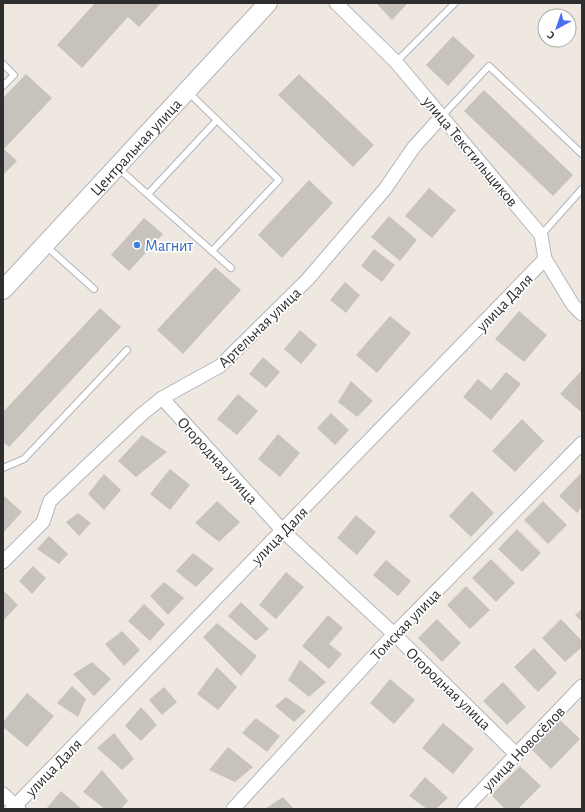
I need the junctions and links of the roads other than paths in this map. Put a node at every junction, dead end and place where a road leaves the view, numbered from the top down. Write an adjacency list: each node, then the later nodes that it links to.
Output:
1 (268, 3): 7 (street, Центральная улица)
2 (336, 3): 4 (street, улица Текстильщиков)
3 (455, 3): 4 (lane)
4 (396, 62): 8 (street, улица Текстильщиков)
5 (3, 64): 6 (lane)
6 (3, 86)
7 (187, 91): 9 (lane); 11 (street, Центральная улица)
8 (442, 116): 10 (lane); 14 (street, улица Текстильщиков); 23 (street, Артельная улица)
9 (217, 120): 13 (lane); 16 (lane)
10 (582, 154)
11 (117, 167): 13 (lane); 15 (street, Центральная улица)
12 (582, 188): 14 (lane)
13 (148, 194): 16 (lane)
14 (541, 235): 17 (street)
15 (45, 245): 19 (street, Центральная улица); 20 (lane)
16 (212, 251): 18 (lane)
17 (545, 260): 21 (street); 26 (street, улица Даля)
18 (231, 268)
19 (5, 284)
20 (94, 289)
21 (582, 314)
22 (127, 350): 25 (lane)
23 (162, 398): 26 (street, Огородная улица); 27 (street, Артельная улица)
24 (582, 443): 28 (street, Томская улица)
25 (3, 468)
26 (283, 531): 28 (street, Огородная улица); 32 (street, улица Даля)
27 (3, 562)
28 (394, 634): 30 (street, Огородная улица); 33 (street, Томская улица)
29 (582, 686): 30 (street, улица Новосёлов)
30 (517, 755): 34 (street, улица Новосёлов)
31 (3, 794): 32 (street)
32 (16, 808)
33 (233, 809)
34 (464, 809)

